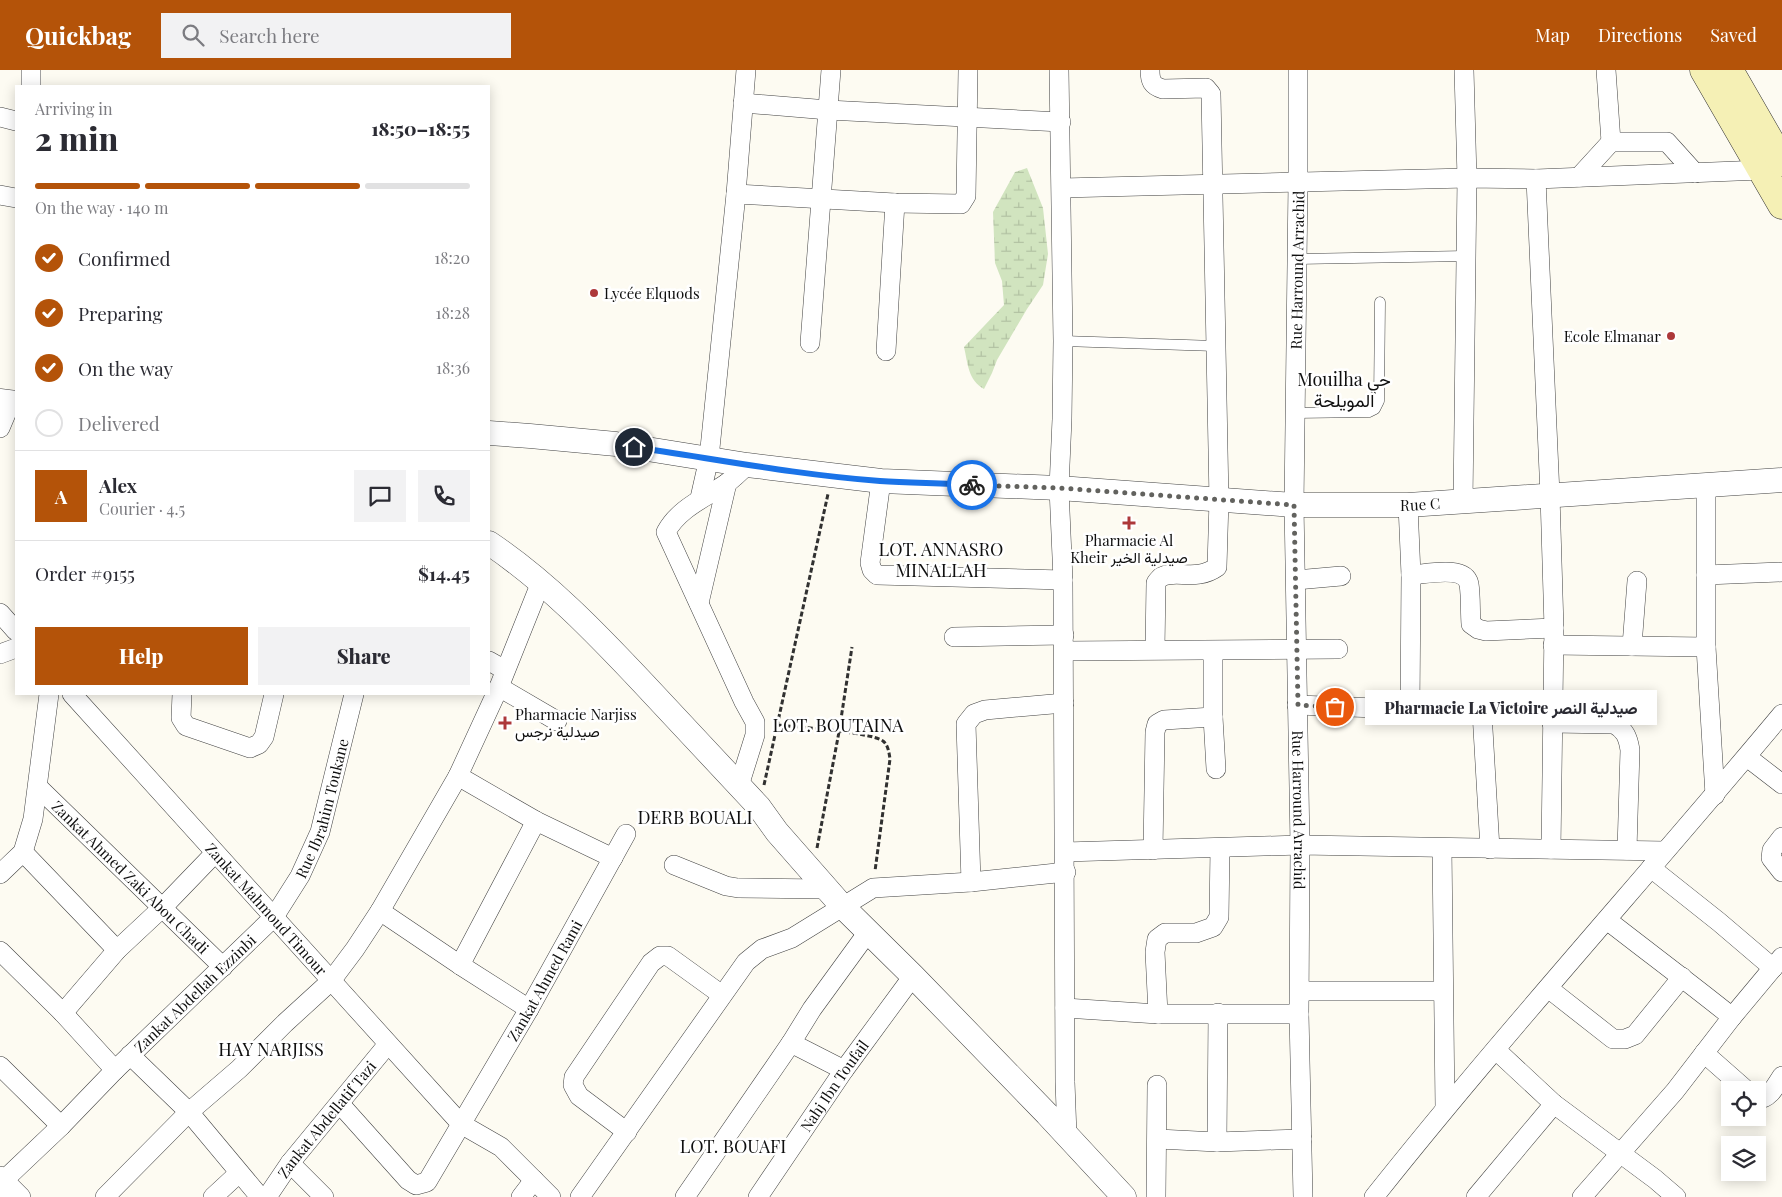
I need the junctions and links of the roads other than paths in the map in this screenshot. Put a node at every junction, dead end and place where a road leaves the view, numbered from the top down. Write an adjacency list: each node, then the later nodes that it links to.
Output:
1 (31, 70): 12 (street)
2 (746, 70): 13 (street)
3 (831, 70): 14 (street)
4 (968, 70): 16 (street)
5 (1060, 70): 18 (street)
6 (1150, 70): 26 (street)
7 (1298, 70): 25 (street, Rue Harround Arrachid)
8 (1464, 70): 23 (street)
9 (1606, 70): 19 (street)
10 (1704, 70): 20 (main road)
11 (1729, 70): 20 (main road)
12 (31, 85)
13 (743, 102): 14 (street); 28 (street)
14 (828, 110): 16 (street); 31 (street)
15 (0, 117): 17 (street)
16 (967, 118): 18 (street); 32 (street)
17 (15, 121)
18 (1061, 122): 27 (street)
19 (1611, 142): 21 (street); 22 (street)
20 (1775, 166): 21 (street); 33 (main road)
21 (1695, 173): 22 (street)
22 (1580, 177): 24 (street)
23 (1467, 178): 24 (street); 25 (street); 34 (street)
24 (1536, 179): 52 (street)
25 (1298, 183): 26 (street); 35 (street, Rue Harround Arrachid)
26 (1214, 184): 27 (street); 39 (street)
27 (1062, 188): 37 (street)
28 (736, 194): 31 (street); 45 (street)
29 (0, 195): 30 (street)
30 (15, 198)
31 (821, 199): 32 (street); 38 (street)
32 (895, 203): 40 (street)
33 (1782, 205)
34 (1466, 256): 35 (lane); 55 (street)
35 (1298, 259): 42 (street, Rue Harround Arrachid)
36 (1380, 302): 42 (lane)
37 (1063, 342): 39 (lane); 51 (street)
38 (810, 343)
39 (1216, 346): 54 (street)
40 (886, 351)
41 (9, 402): 43 (street)
42 (1295, 414): 56 (street, Rue Harround Arrachid)
43 (0, 428)
44 (490, 433): 45 (street, Rue C)
45 (709, 458): 46 (street, Rue C); 53 (street)
46 (747, 465): 48 (street, Rue C); 49 (street)
47 (1782, 480): 50 (street, Rue C)
48 (880, 481): 51 (street, Rue C); 63 (street)
49 (727, 483): 53 (street); 67 (street)
50 (1706, 486): 52 (street, Rue C); 61 (street)
51 (1059, 488): 54 (street, Rue C); 63 (street)
52 (1550, 495): 55 (street, Rue C); 70 (street)
53 (700, 498): 67 (street)
54 (1219, 500): 56 (street, Rue C); 76 (street)
55 (1463, 502): 57 (street, Rue C)
56 (1294, 505): 57 (street, Rue C); 64 (street, Rue Harround Arrachid)
57 (1408, 505): 60 (street)
58 (490, 544): 66 (street)
59 (1782, 572): 61 (street)
60 (1412, 575): 70 (street); 90 (street)
61 (1706, 575): 74 (street)
62 (1341, 576): 64 (street)
63 (1063, 580): 72 (street)
64 (1296, 580): 77 (street, Rue Harround Arrachid)
65 (1636, 581): 73 (street)
66 (541, 582): 82 (street); 101 (street)
67 (699, 603): 101 (street)
68 (0, 613): 69 (street)
69 (15, 630)
70 (1553, 636): 73 (street); 93 (street)
71 (954, 637): 72 (street)
72 (1064, 643): 76 (street); 88 (street)
73 (1632, 646): 74 (street)
74 (1706, 647): 102 (street)
75 (15, 648): 80 (street)
76 (1155, 649): 79 (street)
77 (1296, 649): 78 (street); 79 (street); 89 (street, Rue Harround Arrachid)
78 (1338, 649)
79 (1213, 651): 94 (street)
80 (0, 654)
81 (490, 662): 82 (street)
82 (502, 679): 95 (street); 98 (street)
83 (49, 695): 100 (street)
84 (73, 695): 116 (street, Zankat Mahmoud Timour)
85 (182, 695): 86 (street)
86 (274, 695)
87 (354, 695): 127 (street, Rue Ibrahim Toukane)
88 (1064, 703): 114 (street); 123 (street)
89 (1298, 705): 90 (street); 106 (street, Rue Harround Arrachid)
90 (1410, 710): 91 (street)
91 (1482, 712): 93 (street); 109 (street)
92 (1782, 714): 96 (street)
93 (1552, 716): 110 (street); 112 (street)
94 (1213, 717): 97 (street); 111 (street)
95 (558, 721)
96 (1746, 757): 99 (street); 102 (street)
97 (1216, 769)
98 (458, 776): 103 (street); 126 (street)
99 (1782, 784)
100 (38, 786): 113 (street); 125 (street, Zankat Ahmed Zaki Abou Chadi)
101 (739, 786): 124 (street)
102 (1715, 795): 115 (street)
103 (536, 821): 117 (street); 133 (street)
104 (626, 834): 117 (street, Zankat Ahmed Rami)
105 (1782, 837): 121 (street)
106 (1300, 845): 107 (street); 108 (street); 139 (street, Rue Harround Arrachid)
107 (1220, 848): 111 (street); 146 (street)
108 (1442, 848): 109 (street); 140 (street)
109 (1490, 849): 110 (street)
110 (1551, 849): 112 (street)
111 (1153, 850): 114 (street)
112 (1627, 850): 115 (street)
113 (23, 852): 122 (street); 131 (street)
114 (1066, 852): 120 (street)
115 (1665, 852): 119 (street)
116 (215, 853): 125 (street); 127 (street, Zankat Mahmoud Timour)
117 (613, 858): 143 (street, Zankat Ahmed Rami)
118 (674, 865): 124 (street)
119 (1651, 868): 128 (street); 132 (street)
120 (1066, 872): 123 (street); 142 (street)
121 (1782, 872)
122 (0, 874)
123 (971, 882): 124 (street)
124 (827, 890): 129 (street); 141 (street)
125 (162, 908): 131 (street); 134 (street, Zankat Ahmed Zaki Abou Chadi)
126 (380, 911): 133 (street); 137 (street)
127 (274, 917): 134 (street, Zankat Abdellah Ezzinbi); 137 (street, Zankat Mahmoud Timour)
128 (1607, 920): 136 (street); 138 (street)
129 (868, 932): 135 (street); 149 (street)
130 (0, 950): 144 (street)
131 (117, 950): 144 (street)
132 (1778, 963): 148 (street)
133 (460, 965): 143 (street)
134 (223, 967): 153 (street, Zankat Abdellah Ezzinbi)
135 (913, 976): 156 (street, Nahj Ibn Toufail); 168 (street)
136 (1682, 976): 138 (street); 148 (street)
137 (331, 981): 150 (street, Zankat Mahmoud Timour); 164 (street)
138 (1548, 988): 151 (street)
139 (1300, 991): 140 (street); 147 (street, Rue Harround Arrachid)
140 (1443, 991): 163 (street)
141 (722, 996): 167 (street); 167 (street)
142 (1065, 1008): 146 (street); 168 (street)
143 (529, 1009): 165 (street, Zankat Ahmed Rami)
144 (63, 1013): 155 (street)
145 (1218, 1013): 146 (street); 147 (street); 171 (street)
146 (1158, 1014)
147 (1299, 1014): 170 (street, Rue Harround Arrachid)
148 (1732, 1017): 152 (street)
149 (791, 1043): 156 (street); 186 (street)
150 (388, 1044): 161 (street, Zankat Abdellatif Tazi); 165 (street, Zankat Mahmoud Timour)
151 (1496, 1050): 162 (street); 163 (street)
152 (1704, 1053): 158 (street); 172 (street)
153 (130, 1055): 155 (street, Zankat Abdellah Ezzinbi); 164 (street)
154 (0, 1066): 166 (street)
155 (115, 1070): 166 (street, Zankat Abdellah Ezzinbi)
156 (844, 1070): 187 (street, Nahj Ibn Toufail)
157 (1782, 1076): 160 (street)
158 (1736, 1081)
159 (1157, 1085): 169 (street)
160 (1766, 1097)
161 (340, 1104): 165 (street, Zankat Ahmed Rami); 173 (street, Zankat Abdellatif Tazi)
162 (1554, 1104): 172 (street); 192 (street)
163 (1445, 1108): 191 (street)
164 (189, 1112): 174 (street); 178 (street)
165 (461, 1124): 175 (street, Zankat Mahmoud Timour)
166 (61, 1126): 176 (street, Zankat Abdellah Ezzinbi)
167 (627, 1132): 185 (street)
168 (1067, 1135): 188 (street)
169 (1158, 1139): 171 (street); 189 (street)
170 (1302, 1139): 171 (street); 190 (street, Rue Harround Arrachid)
171 (1217, 1142)
172 (1620, 1153): 193 (street); 194 (street)
173 (290, 1163): 181 (street, Zankat Abdellatif Tazi); 182 (street)
174 (239, 1173): 179 (street); 180 (street)
175 (534, 1180): 183 (street); 184 (street, Zankat Mahmoud Timour)
176 (2, 1184): 177 (street)
177 (21, 1197)
178 (105, 1197)
179 (213, 1197)
180 (260, 1197)
181 (267, 1197)
182 (324, 1197)
183 (521, 1197)
184 (551, 1197)
185 (580, 1197)
186 (685, 1197)
187 (758, 1197)
188 (1124, 1197)
189 (1156, 1197)
190 (1303, 1197)
191 (1374, 1197)
192 (1476, 1197)
193 (1582, 1197)
194 (1676, 1197)

